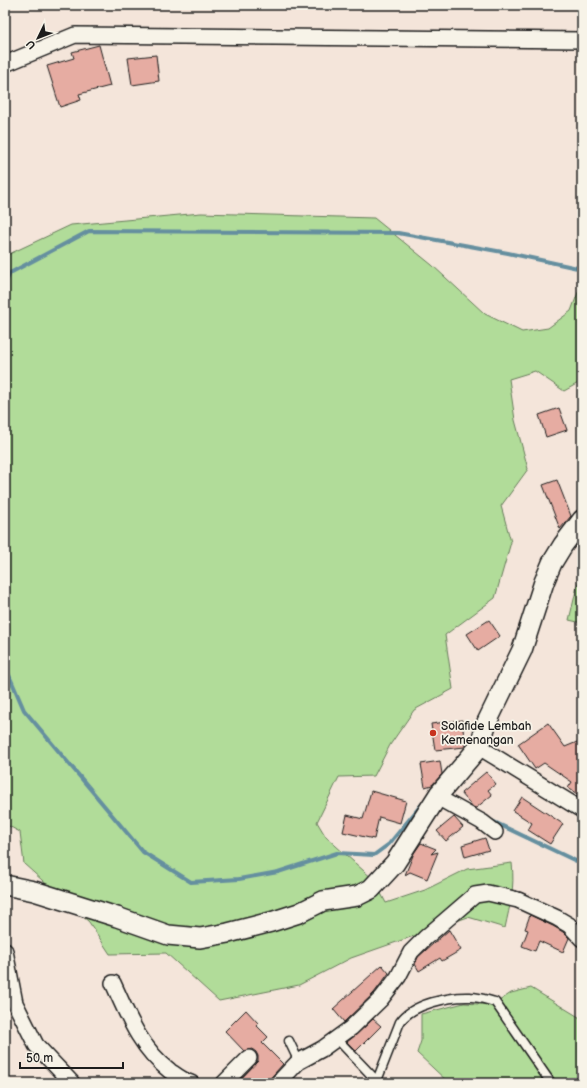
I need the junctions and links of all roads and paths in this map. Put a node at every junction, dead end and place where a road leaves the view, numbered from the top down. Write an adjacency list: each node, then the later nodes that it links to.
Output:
1 (582, 40): 2 (street)
2 (5, 64)
3 (582, 520): 4 (street)
4 (479, 747): 5 (street); 6 (street)
5 (440, 792): 7 (street); 8 (street)
6 (582, 810)
7 (494, 832)
8 (5, 884)
9 (582, 939): 14 (street)
10 (5, 951): 11 (street)
11 (7, 969): 13 (street)
12 (113, 983): 20 (street)
13 (8, 986): 18 (street)
14 (337, 1039): 17 (street); 19 (lane)
15 (289, 1041): 17 (lane)
16 (249, 1058): 21 (street)
17 (299, 1062): 22 (street)
18 (62, 1080)
19 (377, 1082): 23 (lane)
20 (191, 1083)
21 (224, 1083)
22 (278, 1083)
23 (551, 1083)

